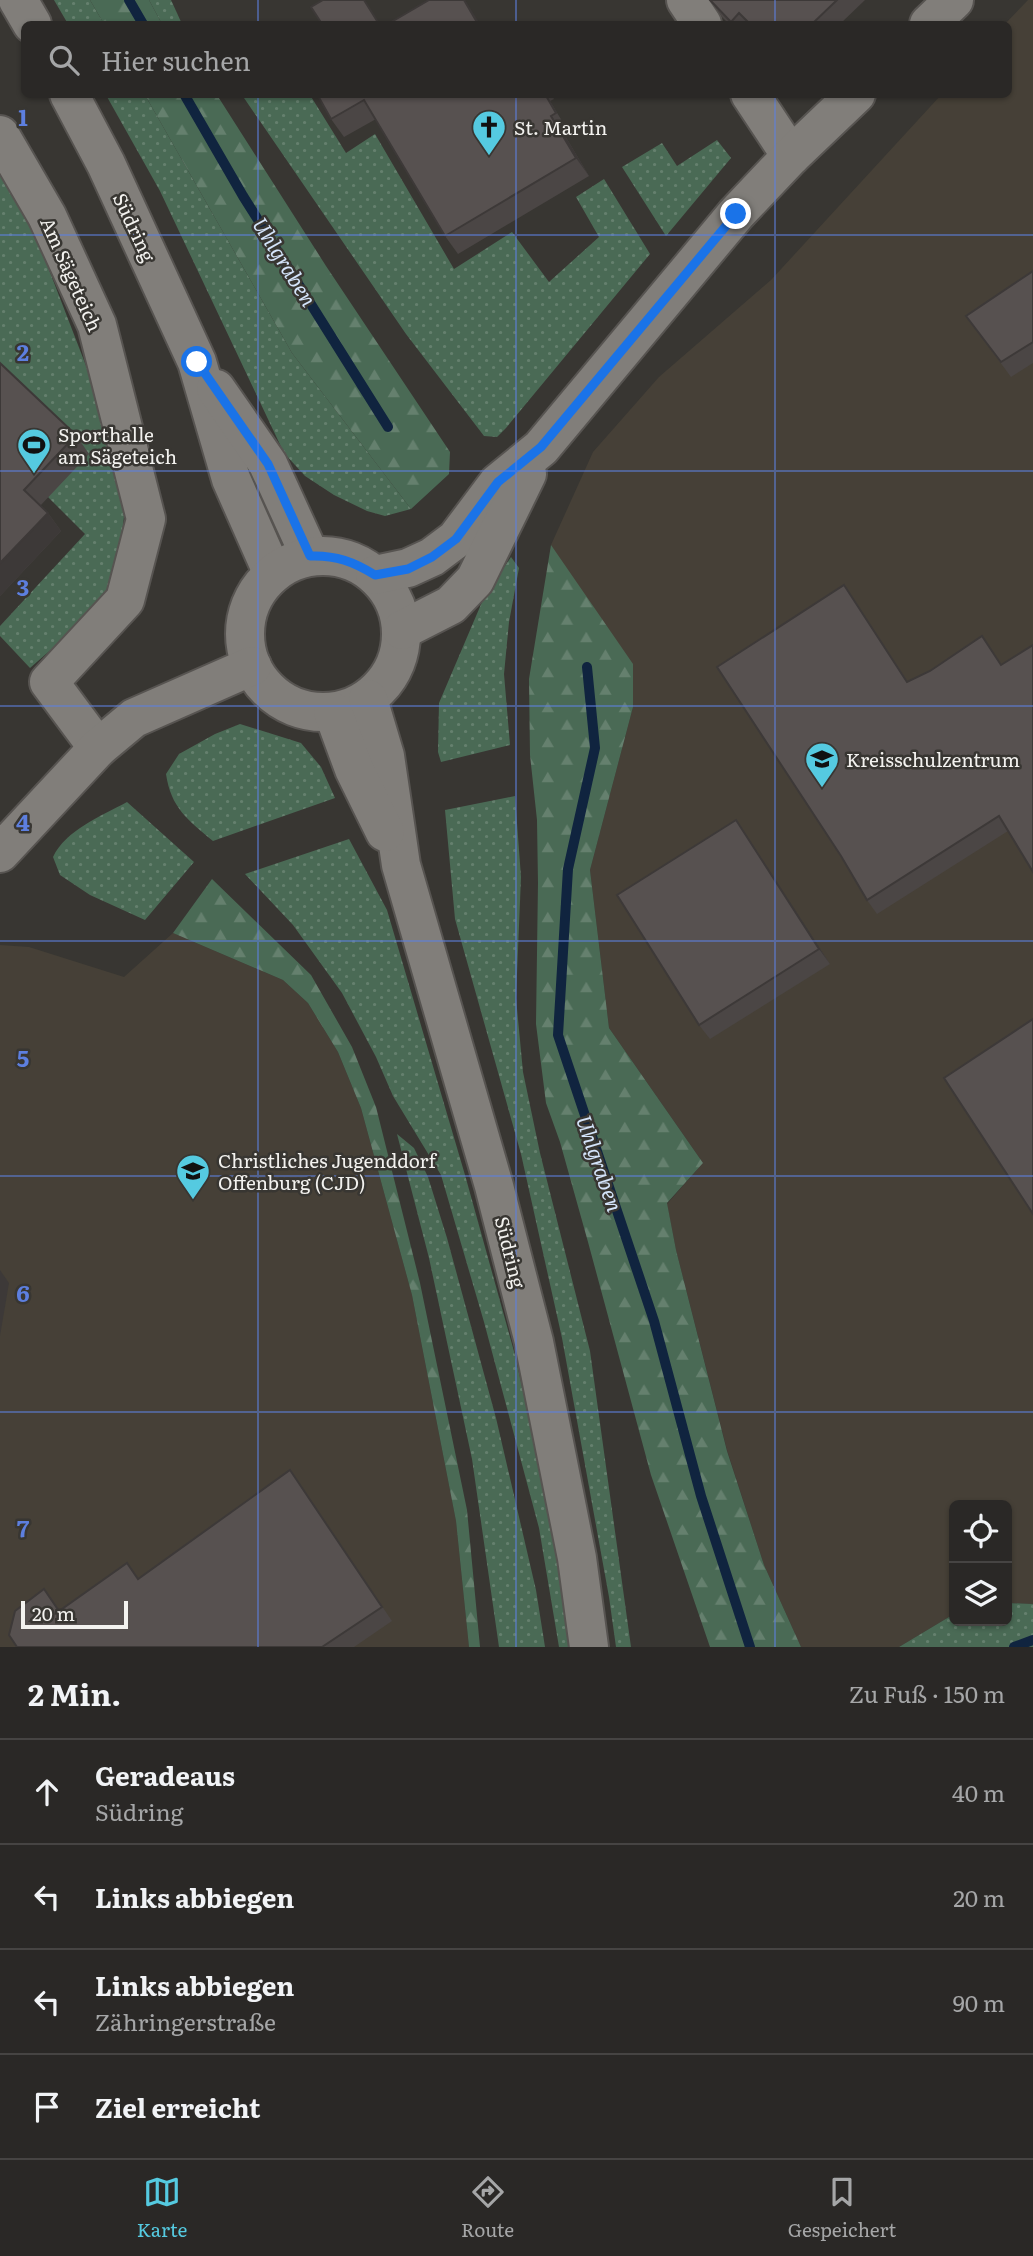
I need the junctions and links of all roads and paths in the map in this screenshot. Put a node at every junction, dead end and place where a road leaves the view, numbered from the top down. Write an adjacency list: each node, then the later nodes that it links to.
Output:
1 (18, 0): 4 (street)
2 (686, 0): 5 (street)
3 (954, 0): 6 (street)
4 (30, 21)
5 (700, 21)
6 (932, 21)
7 (71, 98): 12 (street, Südring)
8 (753, 98): 11 (street)
9 (852, 98): 11 (street)
10 (0, 135): 21 (street, Am Sägeteich)
11 (791, 156): 13 (street)
12 (197, 362): 14 (street, Südring); 15 (street, Südring)
13 (541, 447): 16 (street); 17 (street)
14 (310, 556): 15 (street); 16 (street)
15 (273, 574): 18 (street)
16 (375, 575): 17 (street)
17 (402, 630): 19 (street)
18 (252, 666): 20 (street); 21 (street)
19 (368, 699): 20 (street); 23 (street, Südring)
20 (333, 712): 23 (street, Südring)
21 (98, 748): 22 (street)
22 (0, 853)
23 (401, 865): 24 (street, Südring)
24 (589, 1647)

